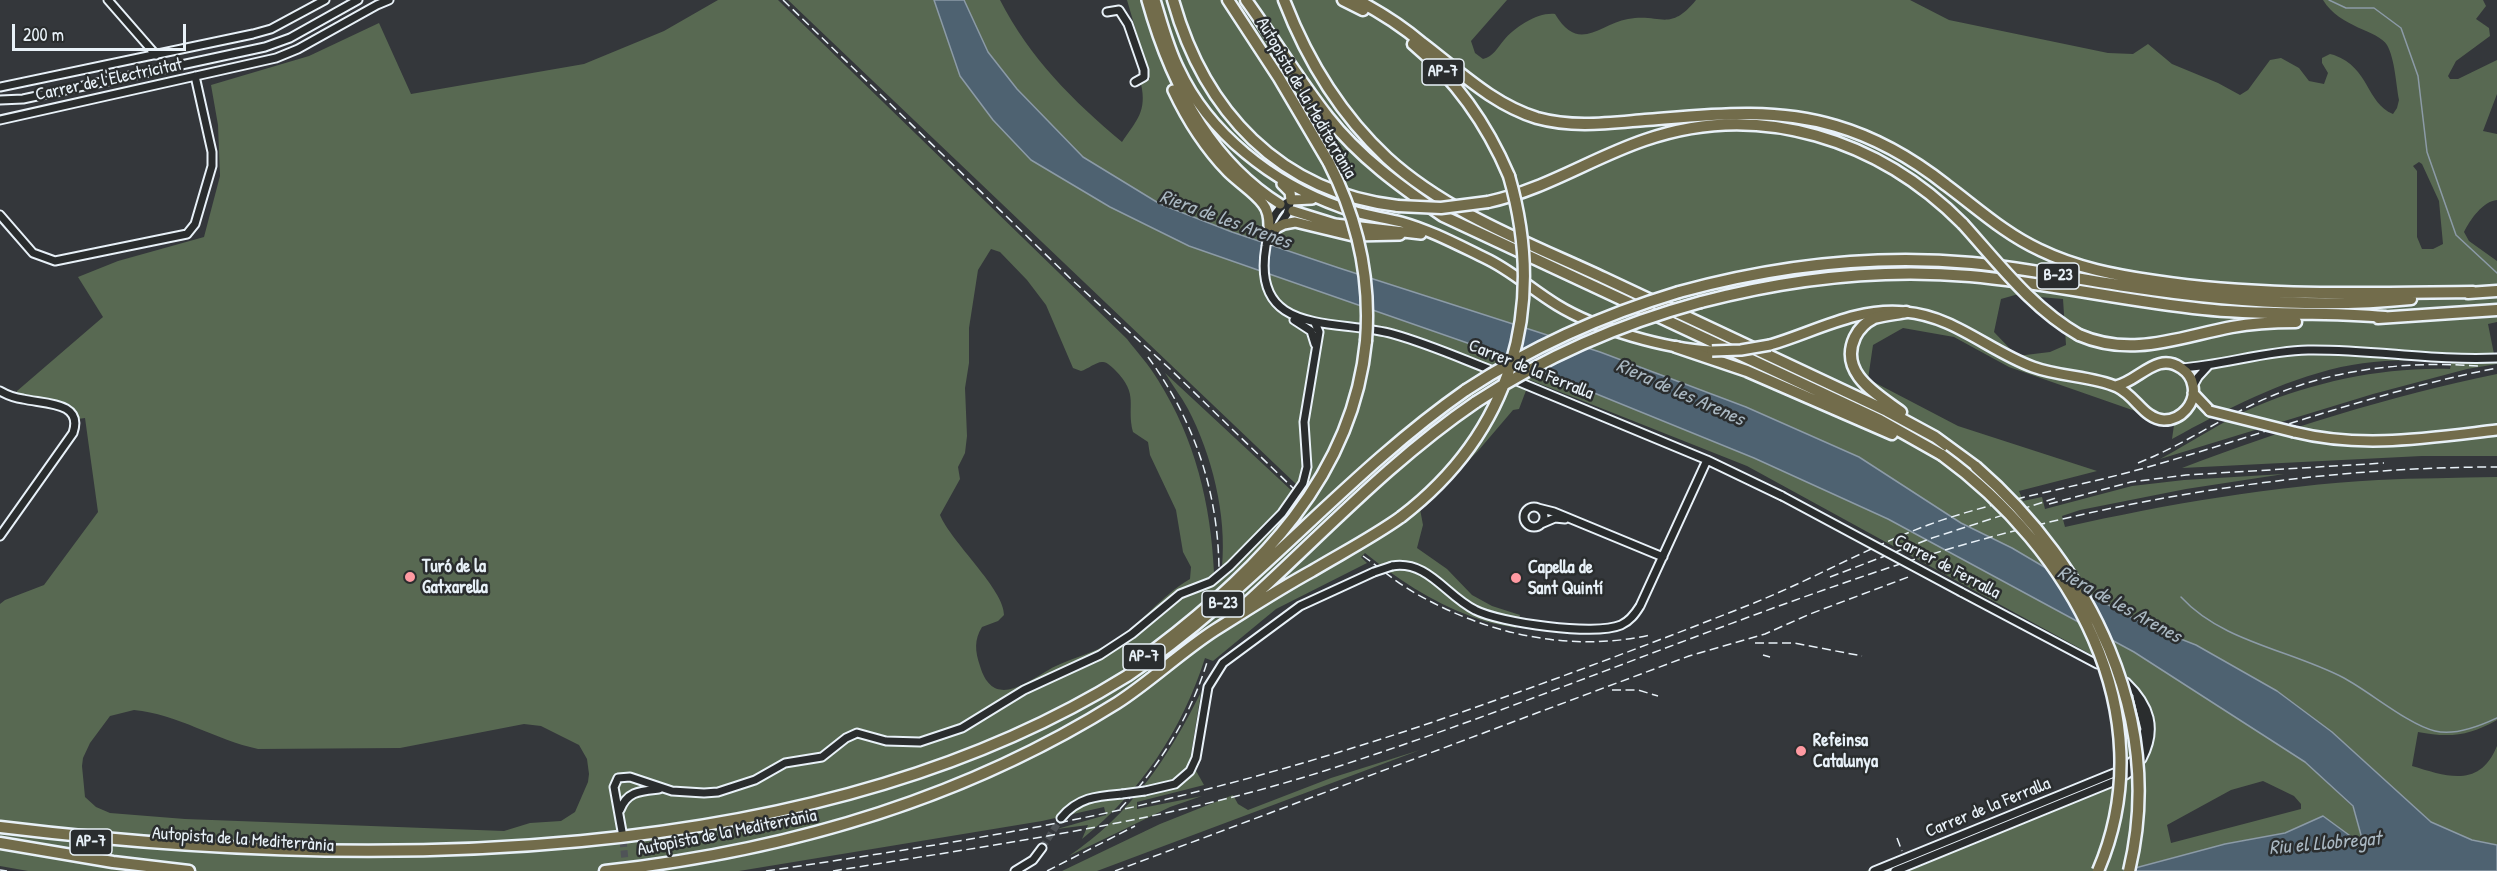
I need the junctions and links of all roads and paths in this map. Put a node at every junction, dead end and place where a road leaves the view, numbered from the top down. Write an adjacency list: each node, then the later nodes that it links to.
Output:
1 (108, 0): 15 (street)
2 (325, 0): 15 (street)
3 (358, 0): 19 (street)
4 (389, 0): 16 (street, Carrer de l'Electricitat)
5 (1147, 0): 14 (main road)
6 (1155, 0): 21 (main road)
7 (1173, 0): 35 (highway, bridge)
8 (1228, 0): 67 (highway, Autopista de la Mediterrània / AP-7, bridge)
9 (1246, 0): 52 (highway)
10 (1284, 0): 52 (highway)
11 (1343, 0): 60 (highway, Autopista de la Mediterrània / AP-7, bridge)
12 (1357, 0): 31 (highway)
13 (1107, 12): 17 (street)
14 (1152, 19): 24 (main road); 27 (main road)
15 (156, 55): 18 (street)
16 (195, 76): 20 (street, Carrer de l'Electricitat); 26 (street)
17 (1135, 82)
18 (0, 87)
19 (0, 100)
20 (0, 120)
21 (1271, 173): 22 (main road); 23 (main road)
22 (1320, 199): 23 (main road); 29 (main road)
23 (1291, 200): 27 (street)
24 (1280, 204)
25 (1293, 211): 28 (main road)
26 (0, 215)
27 (1273, 228): 28 (main road); 32 (street)
28 (1426, 235): 29 (main road)
29 (1458, 246): 39 (main road)
30 (2497, 291): 31 (highway, B-23)
31 (2439, 294): 67 (highway, B-23, bridge)
32 (1283, 309): 36 (street, Carrer de la Ferralla); 40 (street)
33 (2497, 310): 35 (highway, B-23)
34 (1906, 312): 39 (main road, bridge); 45 (main road); 52 (highway)
35 (2385, 317): 60 (highway, B-23, bridge)
36 (1315, 323): 37 (street, Carrer de la Ferralla); 38 (street)
37 (1347, 326): 38 (street); 53 (street, Carrer de la Ferralla)
38 (1318, 338): 40 (street)
39 (1676, 347): 52 (highway)
40 (1315, 349): 71 (street)
41 (2497, 358): 42 (street)
42 (2209, 365): 43 (street); 46 (street)
43 (2181, 368): 44 (main road); 46 (main road)
44 (2142, 375): 45 (main road); 48 (main road)
45 (2116, 386): 48 (main road)
46 (2193, 390): 49 (main road); 50 (main road)
47 (0, 391): 58 (street)
48 (2138, 402): 49 (main road)
49 (2185, 411): 50 (main road)
50 (2210, 411): 51 (main road, bridge)
51 (2497, 430)
52 (1921, 436): 85 (highway, bridge); 86 (highway, bridge)
53 (1707, 460): 54 (street, Carrer de la Ferralla); 59 (street)
54 (1782, 496): 61 (street, Carrer de Ferralla, bridge)
55 (1538, 508): 56 (street); 57 (street); 57 (street)
56 (1567, 519): 57 (street); 59 (street)
57 (1541, 524)
58 (0, 537)
59 (1663, 557): 74 (street, bridge)
60 (1212, 632): 81 (highway, Autopista de la Mediterrània / AP-7)
61 (2097, 664)
62 (2126, 682): 63 (street)
63 (2133, 689): 64 (street); 65 (street)
64 (2141, 747)
65 (2142, 759)
66 (2130, 766): 69 (street)
67 (946, 770): 72 (highway, AP-7)
68 (2114, 773): 83 (street, Carrer de la Ferralla)
69 (2126, 776)
70 (2113, 782): 84 (street, Carrer de la Ferralla)
71 (661, 789): 73 (street); 73 (street)
72 (858, 802)
73 (619, 812): 76 (street)
74 (1061, 818)
75 (0, 827): 79 (highway, Autopista de la Mediterrània / AP-7)
76 (623, 840)
77 (0, 843): 80 (highway, Autopista de la Mediterrània / AP-7)
78 (1042, 848): 82 (street)
79 (304, 861)
80 (189, 871)
81 (605, 871)
82 (1015, 871)
83 (1874, 871)
84 (1895, 871)
85 (2098, 871)
86 (2129, 871)

